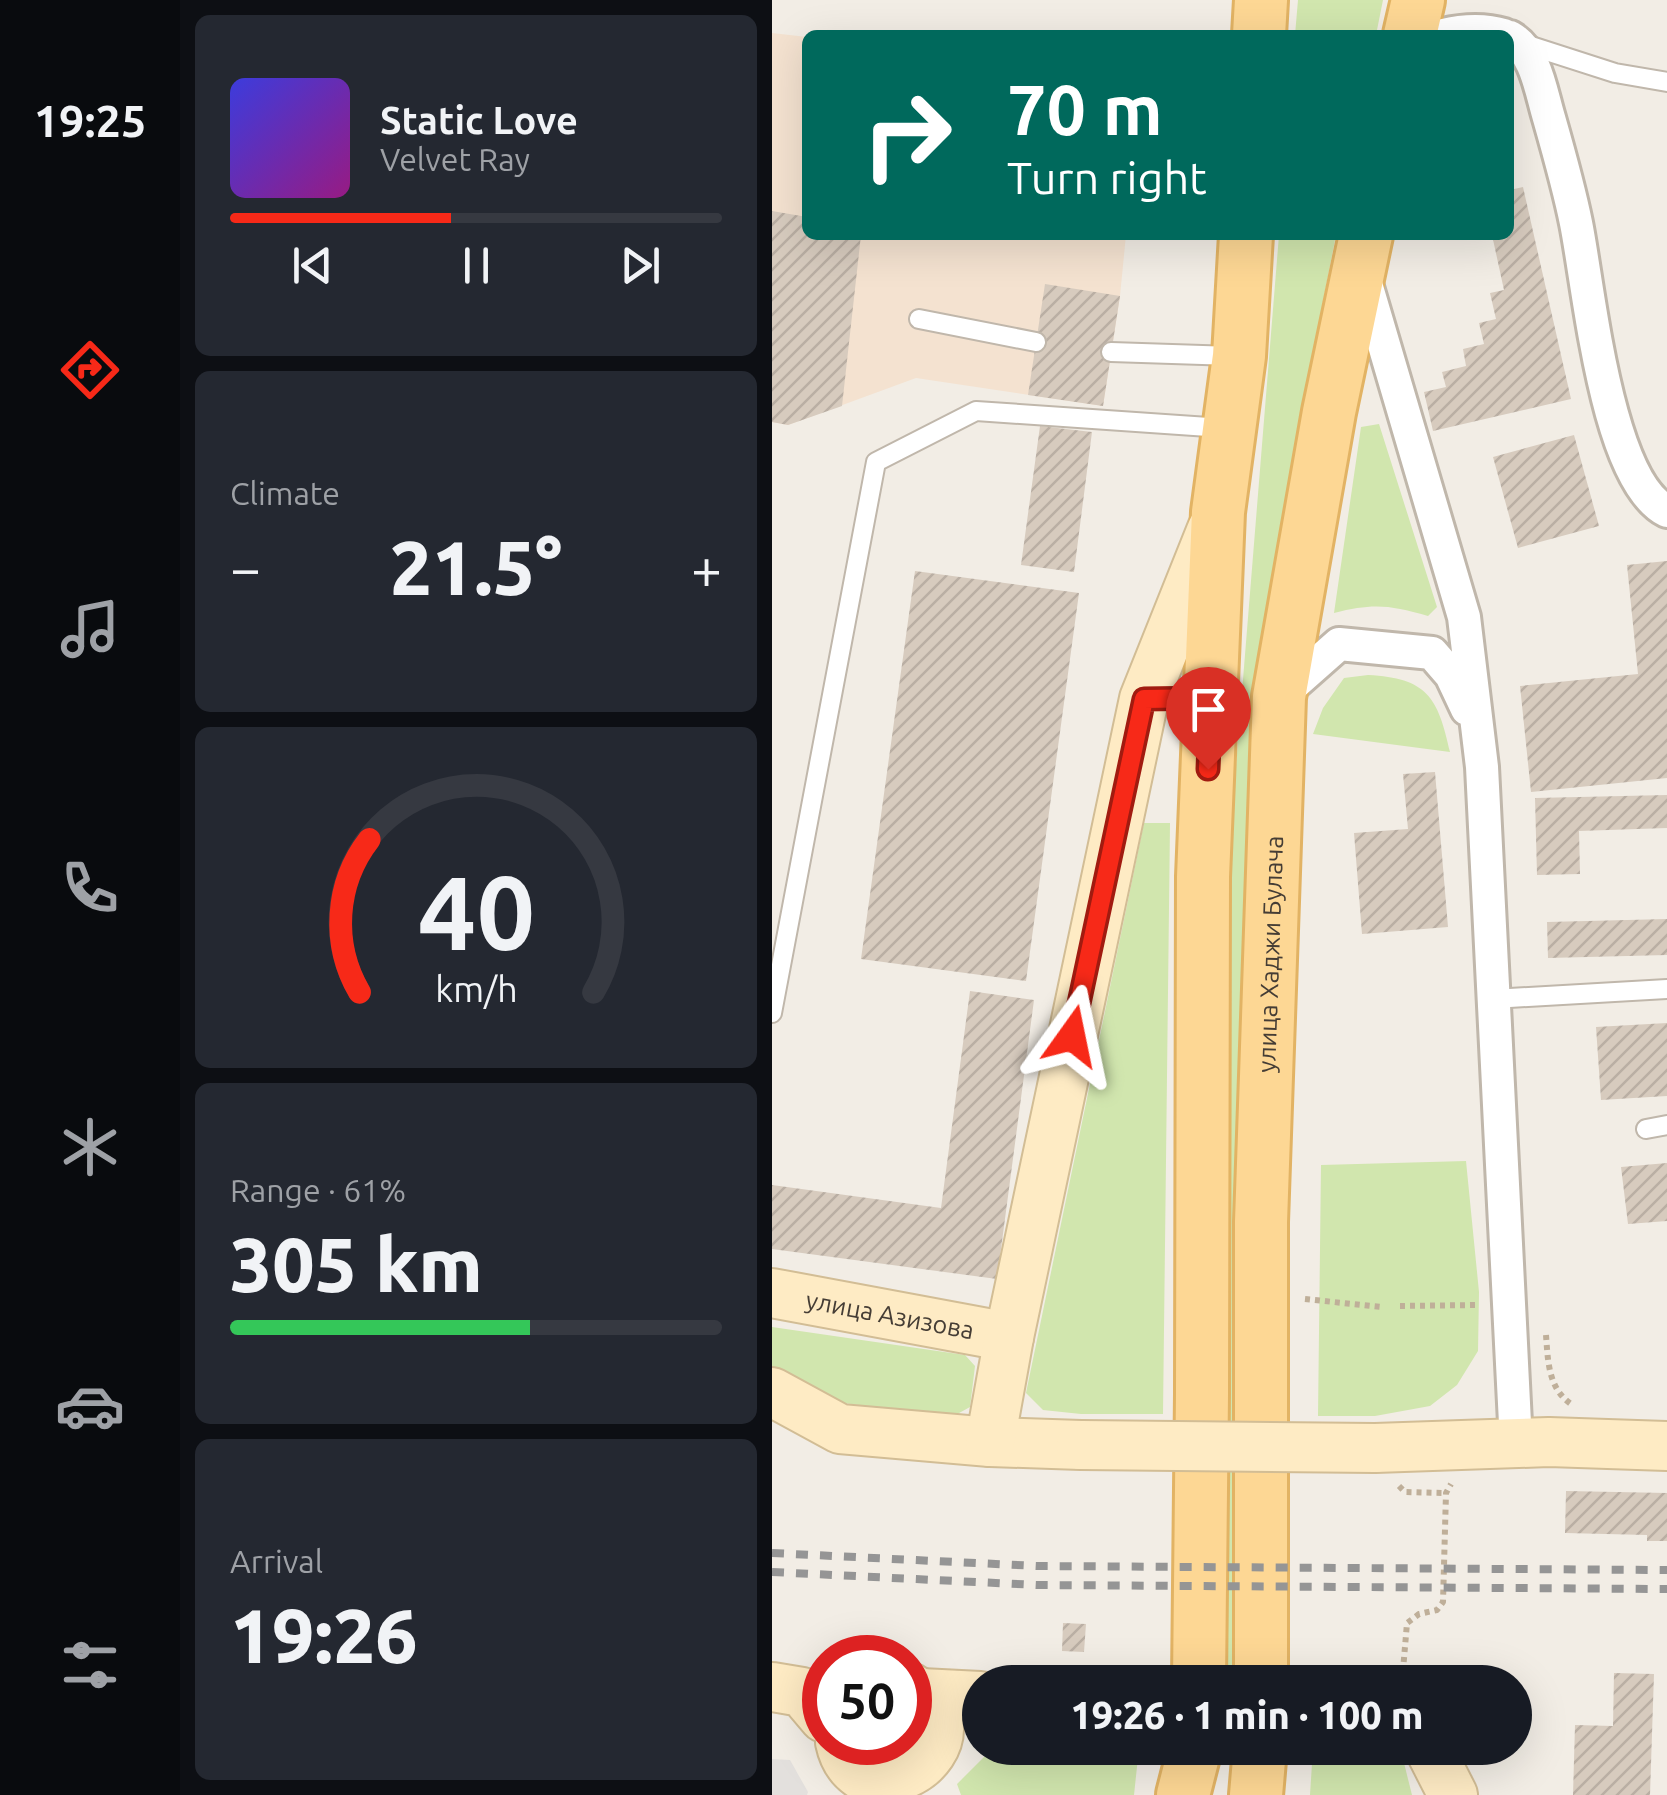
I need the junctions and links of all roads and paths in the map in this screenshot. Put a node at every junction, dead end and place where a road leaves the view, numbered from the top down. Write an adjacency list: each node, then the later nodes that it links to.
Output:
1 (1261, 0): 3 (main road)
2 (1418, 0): 4 (main road)
3 (1259, 30)
4 (1411, 30)
5 (1514, 39): 7 (lane)
6 (1514, 42): 15 (street)
7 (1666, 82)
8 (1246, 240): 13 (main road)
9 (1363, 249): 17 (main road, улица Хаджи Булача); 20 (street)
10 (920, 318): 11 (lane)
11 (1036, 342)
12 (1111, 352): 13 (lane)
13 (1239, 356): 14 (main road)
14 (1228, 428): 16 (main road); 23 (lane)
15 (1666, 511)
16 (1218, 512): 18 (main road); 19 (main road)
17 (1280, 697): 20 (street); 42 (main road, улица Хаджи Булача)
18 (1211, 698): 19 (main road); 41 (main road)
19 (1144, 699): 32 (main road)
20 (1482, 767): 22 (street)
21 (1666, 989): 22 (lane)
22 (1493, 999): 36 (street)
23 (772, 1013)
24 (1666, 1125): 25 (lane)
25 (1646, 1129)
26 (772, 1293): 32 (main road, улица Азизова)
27 (1306, 1299): 29 (path)
28 (1488, 1305): 30 (path)
29 (1381, 1306)
30 (1400, 1306)
31 (1544, 1318): 34 (path)
32 (1009, 1337): 35 (main road)
33 (772, 1392): 35 (main road)
34 (1588, 1406)
35 (990, 1442): 36 (main road, bridge)
36 (1516, 1443): 37 (main road)
37 (1666, 1446)
38 (1454, 1479): 43 (path)
39 (772, 1656): 40 (main road)
40 (802, 1661)
41 (1199, 1665)
42 (1261, 1665)
43 (1403, 1665)
44 (772, 1687): 45 (main road)
45 (802, 1692)
46 (932, 1692): 47 (main road)
47 (962, 1694)
48 (932, 1709): 50 (main road)
49 (962, 1735): 54 (main road)
50 (932, 1739)
51 (1191, 1765): 55 (main road)
52 (1259, 1765): 56 (main road)
53 (1438, 1765): 57 (main road)
54 (888, 1774)
55 (1183, 1795)
56 (1256, 1795)
57 (1452, 1795)

